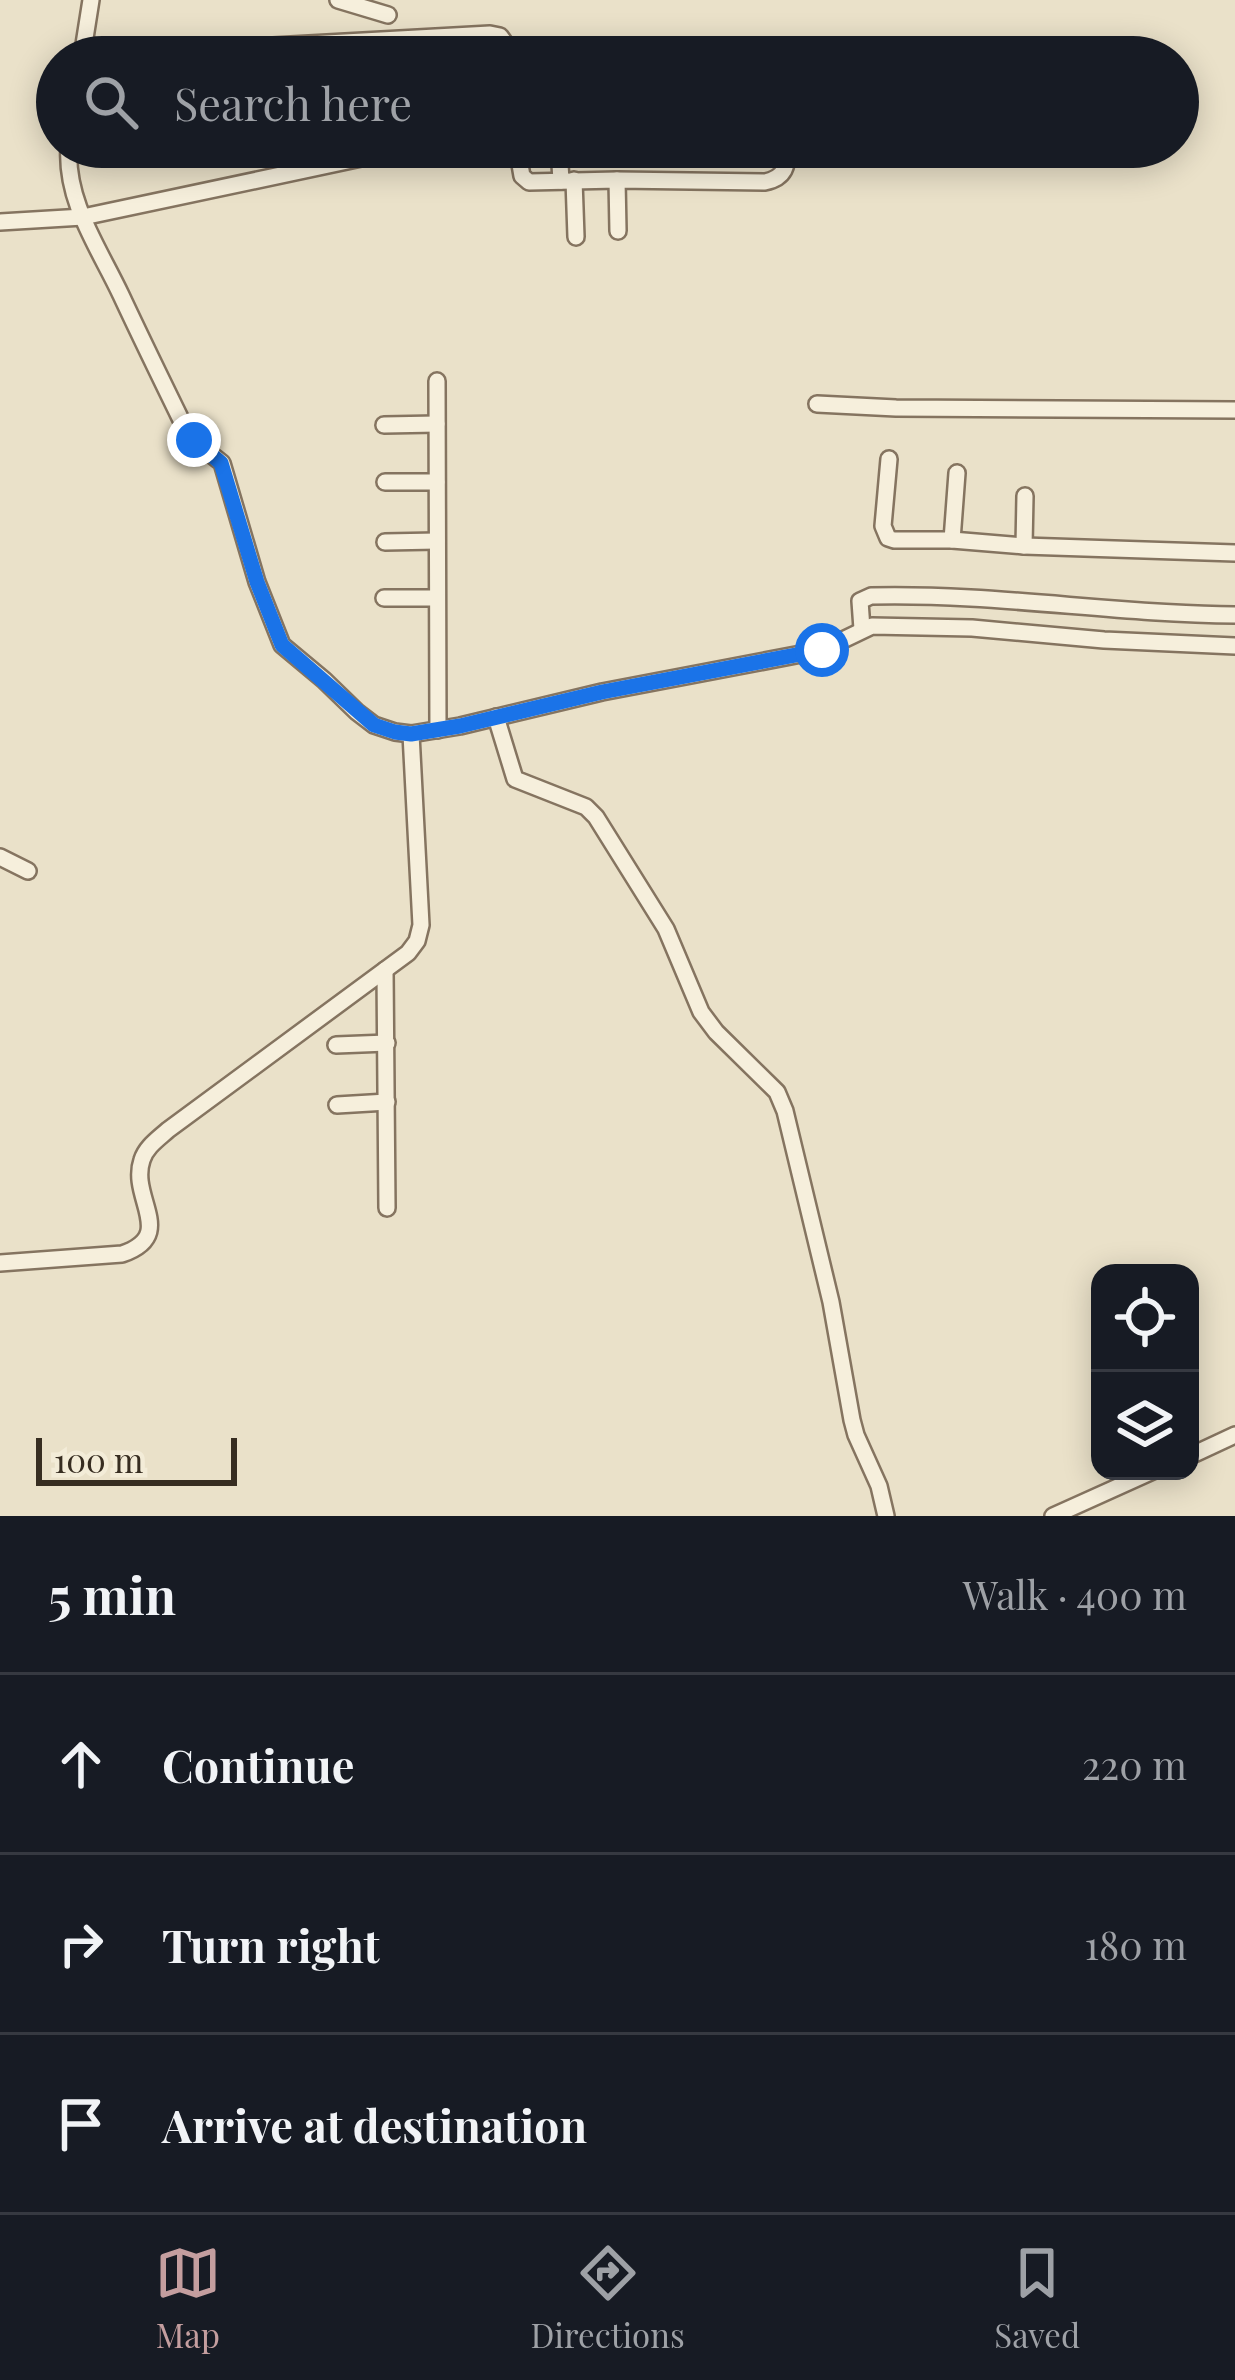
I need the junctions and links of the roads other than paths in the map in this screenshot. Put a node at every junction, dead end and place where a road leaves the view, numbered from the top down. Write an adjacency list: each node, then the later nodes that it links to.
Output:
1 (91, 0): 4 (street)
2 (338, 0): 3 (street)
3 (390, 7): 5 (street)
4 (85, 36)
5 (381, 36)
6 (459, 36): 7 (street)
7 (500, 36)
8 (70, 168): 16 (street)
9 (312, 168): 13 (street)
10 (522, 168): 15 (street)
11 (564, 168): 15 (street)
12 (786, 168): 14 (street)
13 (302, 170): 16 (street)
14 (617, 180): 15 (street); 18 (street)
15 (567, 181): 19 (street)
16 (83, 217): 17 (street); 42 (street)
17 (0, 222)
18 (618, 231)
19 (576, 237)
20 (437, 381): 23 (street)
21 (817, 404): 22 (street)
22 (1235, 410)
23 (437, 424): 24 (street); 28 (street)
24 (384, 425)
25 (890, 459): 30 (street)
26 (956, 473): 30 (street)
27 (385, 482): 28 (street)
28 (437, 482): 31 (street)
29 (1025, 496): 33 (street)
30 (952, 540): 33 (street)
31 (437, 541): 32 (street); 36 (street)
32 (385, 542)
33 (1024, 546): 34 (street)
34 (1235, 553)
35 (383, 598): 36 (street)
36 (437, 598): 41 (street)
37 (1235, 615): 38 (street)
38 (862, 629): 39 (street); 40 (street)
39 (1235, 646)
40 (496, 717): 41 (street); 55 (street)
41 (437, 730): 42 (street)
42 (411, 734): 45 (street)
43 (0, 857): 44 (street)
44 (28, 871)
45 (386, 970): 46 (street); 51 (street)
46 (387, 1043): 47 (street); 48 (street)
47 (336, 1046)
48 (387, 1102): 49 (street); 50 (street)
49 (338, 1105)
50 (388, 1208)
51 (0, 1263)
52 (1235, 1436): 53 (street)
53 (1199, 1452)
54 (1133, 1480): 56 (street)
55 (886, 1516)
56 (1053, 1516)

